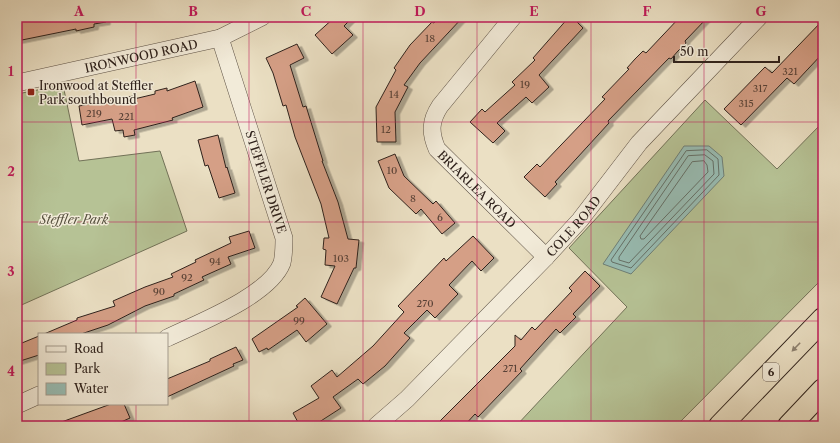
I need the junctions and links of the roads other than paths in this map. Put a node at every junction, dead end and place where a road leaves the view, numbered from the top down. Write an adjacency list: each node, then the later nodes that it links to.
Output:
1 (262, 17): 4 (street, IRONWOOD ROAD)
2 (513, 17): 6 (street, BRIARLEA ROAD)
3 (759, 17): 6 (street, COLE ROAD)
4 (220, 38): 5 (street, IRONWOOD ROAD); 8 (street, STEFFLER DRIVE)
5 (17, 83)
6 (546, 257): 12 (street, COLE ROAD)
7 (823, 319): 13 (highway, 6, one-way to 13)
8 (168, 338)
9 (823, 390): 14 (highway)
10 (38, 395): 11 (street)
11 (17, 405)
12 (376, 426)
13 (720, 426)
14 (789, 426)

